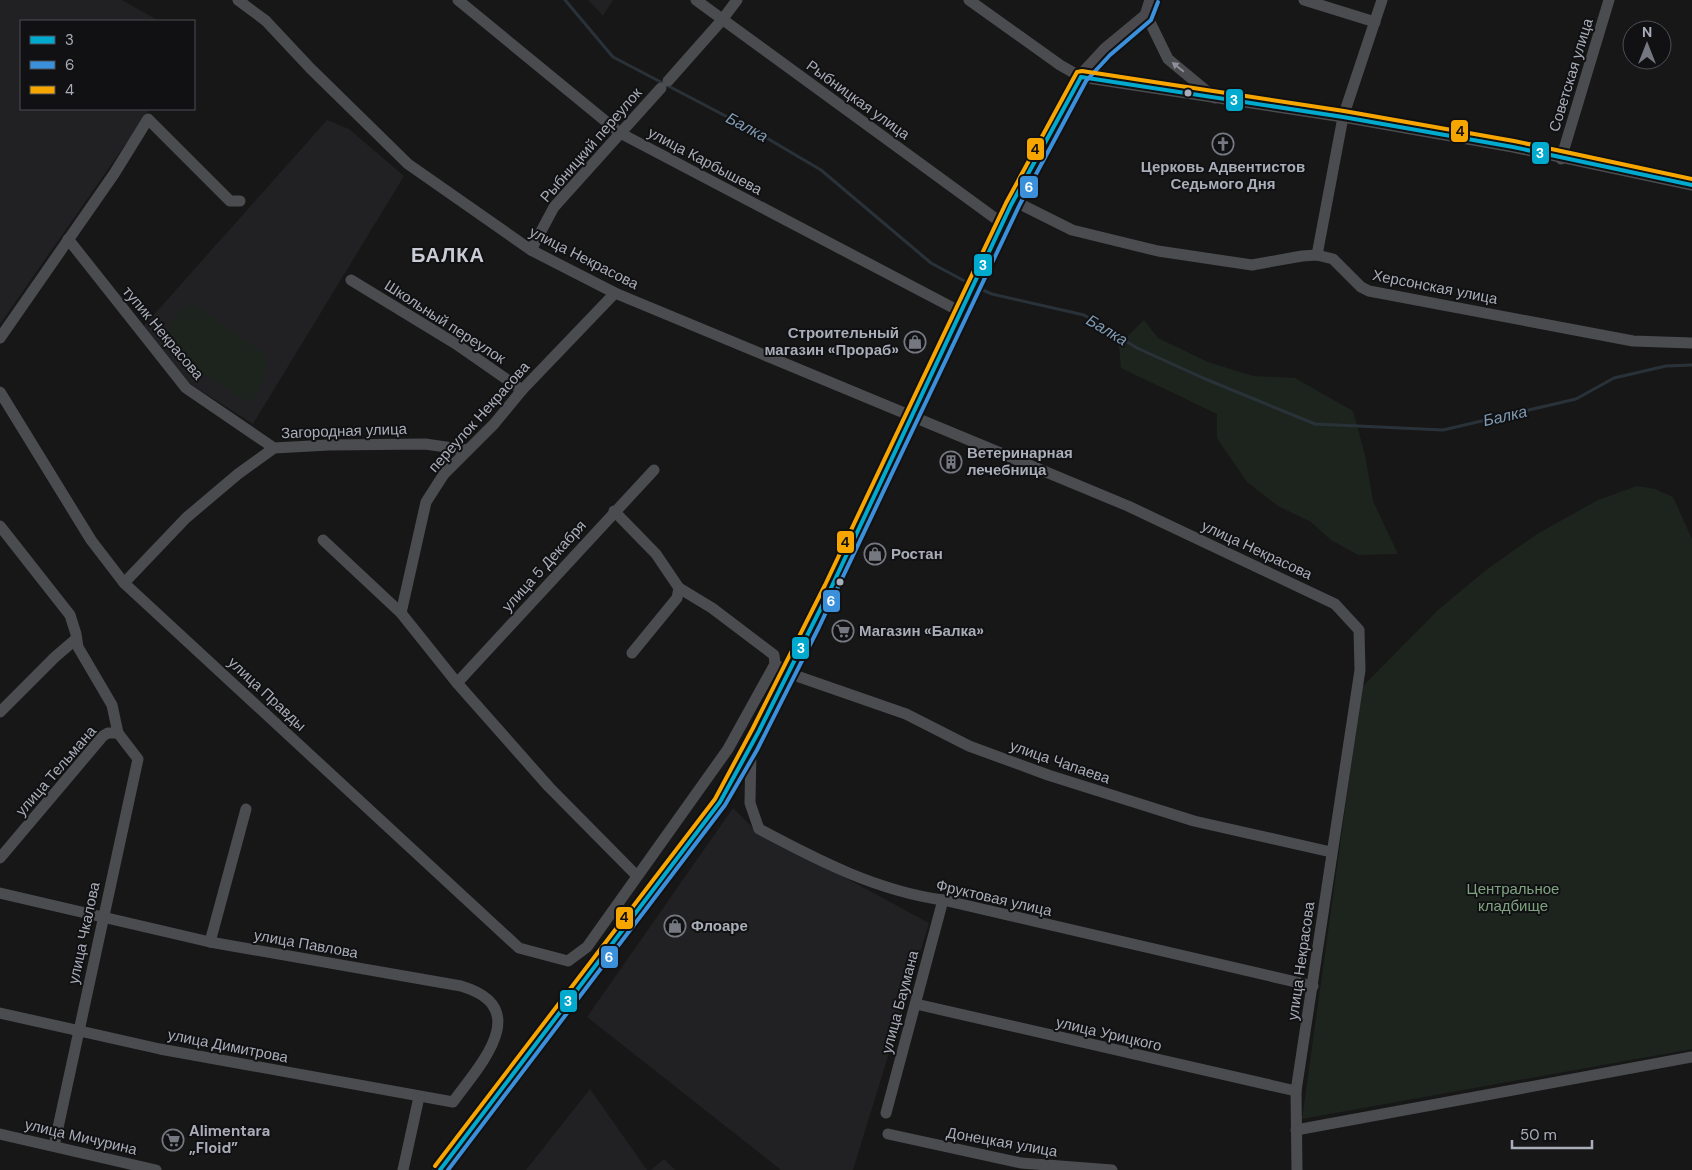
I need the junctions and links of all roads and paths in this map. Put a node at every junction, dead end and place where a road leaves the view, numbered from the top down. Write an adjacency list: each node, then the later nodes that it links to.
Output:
1 (238, 0): 23 (street, улица Некрасова)
2 (458, 0): 16 (street, улица Карбышева)
3 (696, 0): 11 (street, Рыбницкая улица)
4 (737, 0): 11 (street, Рыбницкий переулок)
5 (969, 0): 13 (street)
6 (1152, 0): 10 (main road)
7 (1304, 0): 12 (street)
8 (1382, 0): 12 (street)
9 (1609, 0): 17 (street, Советская улица)
10 (1147, 16): 13 (main road); 14 (street, one-way to 10)
11 (722, 20): 16 (street, Рыбницкий переулок); 21 (street, Рыбницкая улица)
12 (1375, 22): 15 (street)
13 (1081, 77): 14 (street); 20 (main road)
14 (1215, 98): 15 (street)
15 (1343, 117): 17 (street); 24 (street)
16 (620, 133): 23 (street, Рыбницкий переулок); 27 (street, улица Карбышева)
17 (1561, 159): 18 (street)
18 (1692, 185)
19 (240, 201): 22 (street)
20 (1014, 201): 21 (main road); 24 (street, Херсонская улица)
21 (1002, 224): 27 (main road)
22 (68, 239): 28 (street); 33 (street, тупик Некрасова)
23 (531, 250): 26 (street, улица Некрасова)
24 (1317, 255): 29 (street, Херсонская улица)
25 (351, 280): 30 (street, Школьный переулок)
26 (615, 293): 30 (street, переулок Некрасова); 32 (street, улица Некрасова)
27 (961, 312): 32 (main road)
28 (0, 338)
29 (1692, 343)
30 (522, 390): 34 (street, переулок Некрасова)
31 (0, 392): 39 (street, улица Правды)
32 (912, 417): 45 (main road); 51 (street, улица Некрасова)
33 (274, 448): 34 (street, Загородная улица); 39 (street, Загородная улица)
34 (467, 450): 41 (street, переулок Некрасова)
35 (654, 470): 36 (street, улица 5 Декабря)
36 (614, 511): 40 (street); 46 (street, улица 5 Декабря)
37 (0, 526): 42 (street)
38 (323, 540): 41 (street)
39 (124, 583): 53 (street, улица Правды)
40 (679, 588): 43 (street); 44 (street, улица Чапаева)
41 (401, 613): 46 (street)
42 (76, 639): 47 (street); 48 (street)
43 (632, 652)
44 (776, 664): 45 (street, улица Чапаева); 53 (street)
45 (788, 673): 49 (main road); 51 (street, улица Чапаева)
46 (457, 683): 53 (street)
47 (0, 712)
48 (118, 733): 52 (street, улица Тельмана); 56 (street, улица Чкалова)
49 (751, 747): 55 (street, Фруктовая улица); 73 (main road)
50 (246, 809): 57 (street)
51 (1331, 852): 58 (street, улица Некрасова)
52 (0, 858)
53 (637, 876)
54 (0, 893): 56 (street, улица Павлова)
55 (943, 900): 58 (street, Фруктовая улица); 59 (street, улица Баумана)
56 (103, 917): 57 (street, улица Павлова); 61 (street, улица Чкалова)
57 (210, 942): 65 (street, улица Павлова)
58 (1313, 986): 63 (street, улица Некрасова)
59 (916, 1004): 63 (street, улица Урицкого); 66 (street, улица Баумана)
60 (0, 1013): 61 (street, улица Димитрова)
61 (78, 1031): 64 (street, улица Димитрова); 70 (street, улица Чкалова)
62 (1692, 1057): 67 (street)
63 (1296, 1091): 67 (street, улица Некрасова)
64 (419, 1098): 65 (street, улица Димитрова); 72 (street)
65 (452, 1102)
66 (886, 1113)
67 (1296, 1130): 76 (street, улица Некрасова)
68 (0, 1134): 70 (street, улица Мичурина)
69 (888, 1134): 74 (street, Донецкая улица)
70 (54, 1146): 71 (street, улица Мичурина)
71 (156, 1170)
72 (403, 1170)
73 (440, 1170)
74 (1112, 1170)
75 (1287, 1170): 76 (street)
76 (1297, 1170)

